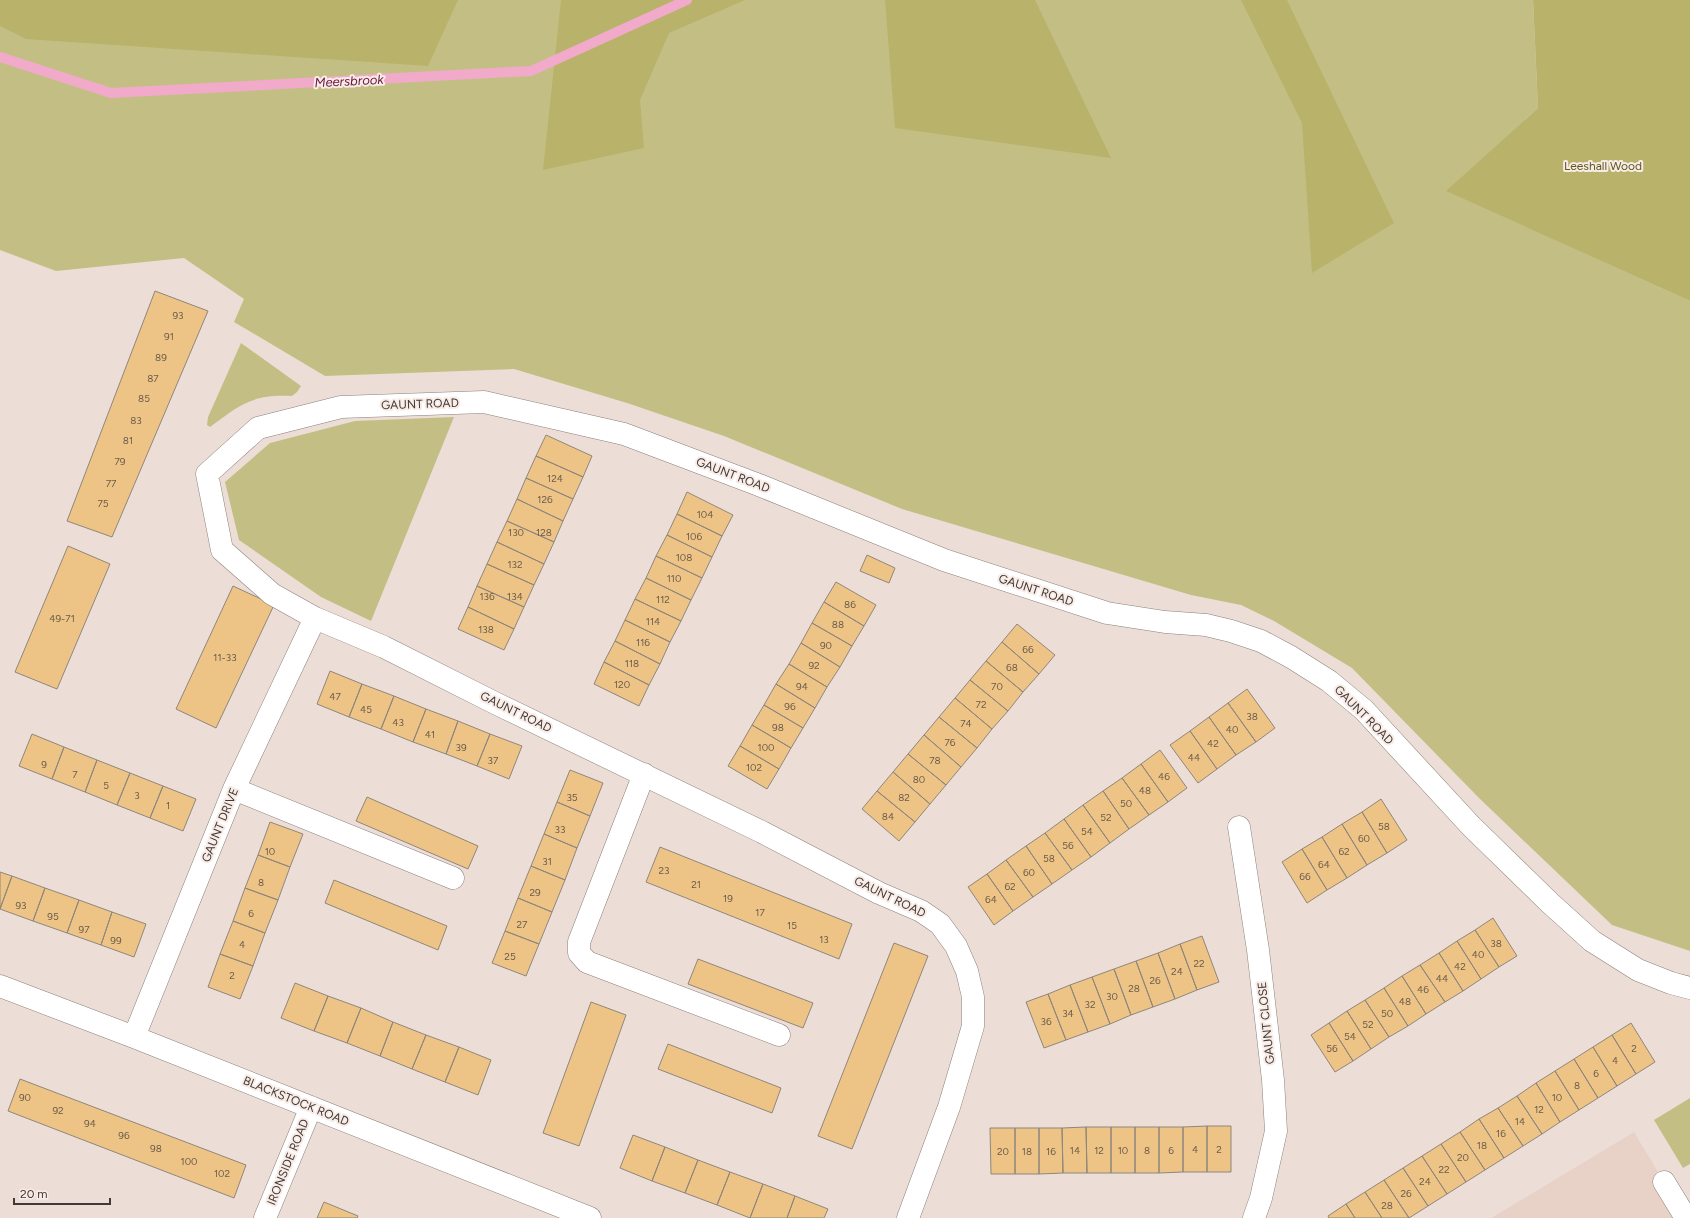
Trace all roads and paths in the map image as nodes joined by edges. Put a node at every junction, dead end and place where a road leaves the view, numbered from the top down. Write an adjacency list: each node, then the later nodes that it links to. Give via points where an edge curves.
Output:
1 (315, 618): 2 (street, GAUNT ROAD, via 384,647); 3 (street, GAUNT DRIVE); 7 (street, GAUNT ROAD, via 272,594 222,550 207,474 258,428 341,407 484,402 624,434 759,484 944,560 1107,613 1165,622 1206,624 1261,641 1329,680 1364,710 1471,826 1592,941 1638,970)
2 (644, 774): 8 (street, via 579,942 579,953 587,962); 14 (street, GAUNT ROAD, via 879,893 922,911 940,924 956,946 967,972 973,997 973,1026 949,1107)
3 (234, 789): 5 (street); 9 (street, GAUNT DRIVE)
4 (1239, 827): 15 (street, GAUNT CLOSE, via 1258,950 1276,1131)
5 (453, 878)
6 (0, 986): 9 (street, BLACKSTOCK ROAD)
7 (1690, 988)
8 (779, 1035)
9 (134, 1037): 10 (street, BLACKSTOCK ROAD)
10 (311, 1107): 12 (street, IRONSIDE ROAD); 13 (street, BLACKSTOCK ROAD)
11 (1664, 1182): 16 (street)
12 (265, 1218)
13 (590, 1218)
14 (908, 1218)
15 (1254, 1218)
16 (1686, 1218)

